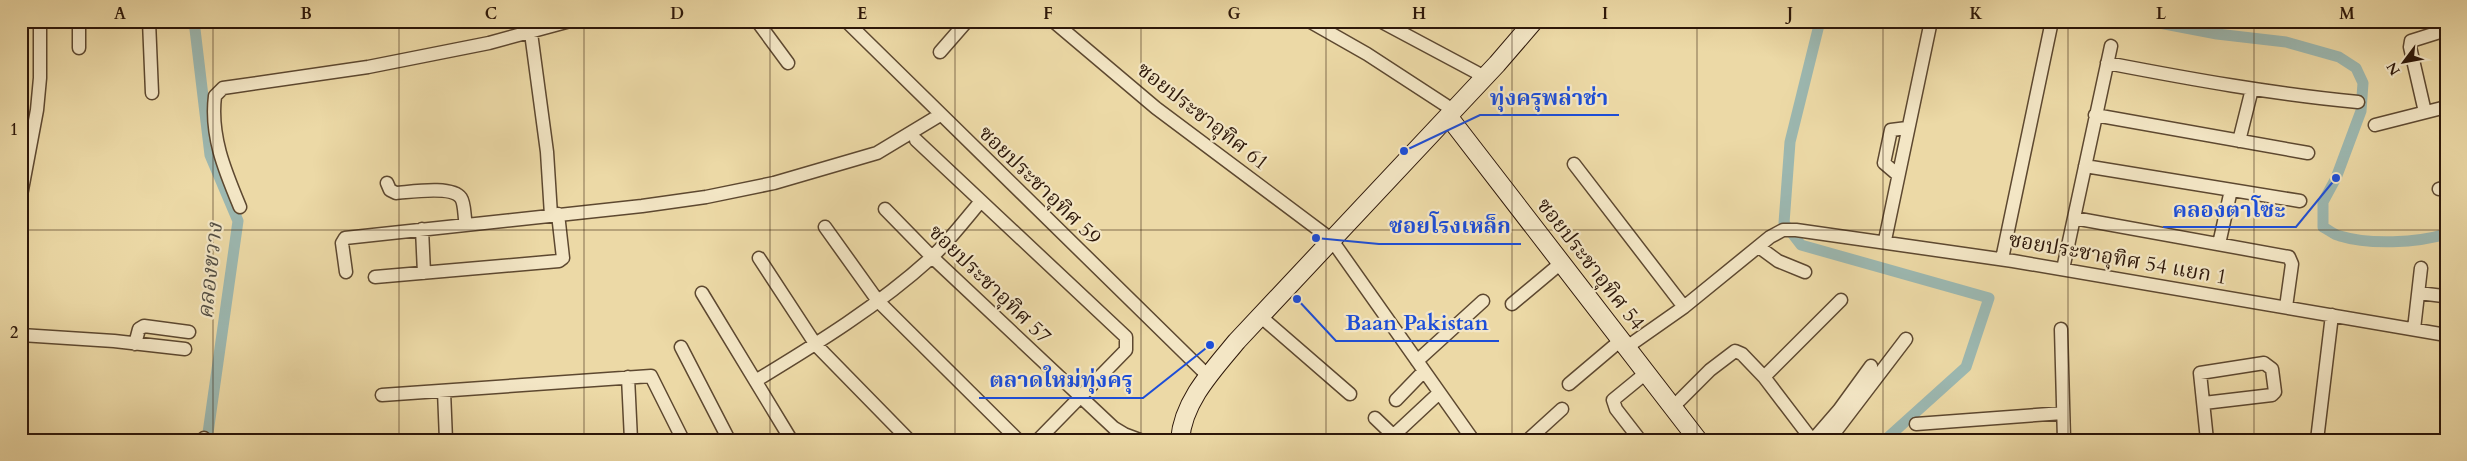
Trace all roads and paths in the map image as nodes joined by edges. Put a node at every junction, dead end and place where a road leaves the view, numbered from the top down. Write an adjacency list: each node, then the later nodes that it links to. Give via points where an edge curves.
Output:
1 (40, 21): 39 (street, via 37,110)
2 (79, 21): 18 (street)
3 (149, 21): 24 (street)
4 (570, 21): 14 (street)
5 (757, 21): 20 (street)
6 (846, 21): 29 (street, ซอยประชาอุทิศ 59)
7 (967, 21): 19 (street)
8 (1053, 21): 49 (street, ซอยประชาอุทิศ 61, via 1156,108)
9 (1309, 21): 28 (street, via 1367,54)
10 (1380, 21): 22 (street)
11 (1534, 21): 22 (main road)
12 (1931, 21): 50 (street, via 1907,128 1891,130 1883,159 1886,167 1898,175)
13 (2052, 21): 55 (street)
14 (556, 23): 16 (street)
15 (2446, 30): 27 (street, via 2410,41)
16 (531, 33): 42 (street, via 368,67 223,88 215,96 214,121 220,157); 44 (street)
17 (2111, 46): 21 (street)
18 (79, 48)
19 (940, 52)
20 (788, 63)
21 (2107, 63): 23 (street); 30 (street)
22 (1485, 77): 28 (main road)
23 (2252, 89): 25 (street); 33 (street)
24 (152, 93)
25 (2358, 102)
26 (2446, 107): 27 (street)
27 (2425, 112): 31 (street)
28 (1451, 113): 49 (main road); 56 (main road, ซอยประชาอุทิศ 54)
29 (940, 115): 44 (street, via 877,153 774,183 697,198); 88 (street, ซอยประชาอุทิศ 59)
30 (2095, 115): 33 (street); 36 (street)
31 (2376, 125)
32 (916, 140): 40 (street)
33 (2239, 141): 34 (street)
34 (2308, 153)
35 (1574, 164): 70 (street)
36 (2085, 166): 38 (street); 45 (street)
37 (387, 183): 46 (street, via 396,193 448,191 456,194 462,200)
38 (2231, 190): 41 (street); 51 (street)
39 (21, 195)
40 (981, 201): 53 (street); 97 (street, via 1126,337 1126,350)
41 (2300, 201)
42 (240, 207)
43 (885, 209): 53 (street, ซอยประชาอุทิศ 57)
44 (555, 214): 46 (street); 61 (street, via 563,258 560,261)
45 (2074, 218): 51 (street); 58 (street)
46 (466, 225): 48 (street)
47 (825, 227): 67 (street)
48 (422, 229): 59 (street, via 345,238 342,243); 61 (street)
49 (1331, 239): 73 (main road); 85 (street, ซอยประชาอุทิศ 61)
50 (1885, 240): 52 (street, ซอยประชาอุทิศ 54 แยก 1, via 1783,230); 55 (street, ซอยประชาอุทิศ 54 แยก 1)
51 (2219, 244): 71 (street, via 2289,256 2292,259)
52 (1758, 247): 60 (street, via 1778,261); 70 (street)
53 (932, 257): 67 (street); 97 (street, ซอยประชาอุทิศ 57)
54 (759, 258): 81 (street)
55 (2002, 259): 58 (street, ซอยประชาอุทิศ 54 แยก 1)
56 (1561, 264): 69 (street); 82 (main road, ซอยประชาอุทิศ 54)
57 (2421, 268): 64 (street)
58 (2063, 269): 71 (street, ซอยประชาอุทิศ 54 แยก 1)
59 (346, 272)
60 (1805, 272)
61 (424, 273): 62 (street)
62 (375, 277)
63 (702, 292): 91 (street)
64 (2419, 293): 65 (street); 75 (street)
65 (2444, 296)
66 (1841, 300): 90 (street)
67 (878, 301): 81 (street); 112 (street)
68 (1483, 301): 85 (street)
69 (1512, 304)
70 (1684, 307): 82 (street)
71 (2286, 307): 72 (street, ซอยประชาอุทิศ 54 แยก 1)
72 (2332, 314): 75 (street, ซอยประชาอุทิศ 54 แยก 1); 124 (street)
73 (1260, 316): 88 (main road); 95 (street)
74 (2061, 329): 102 (street)
75 (2414, 329): 78 (street, ซอยประชาอุทิศ 54 แยก 1)
76 (189, 332): 80 (street, via 144,326 139,329)
77 (21, 334): 80 (street)
78 (2446, 335)
79 (1906, 340): 121 (street)
80 (136, 344): 84 (street)
81 (816, 344): 91 (street); 111 (street)
82 (1624, 344): 87 (main road, ซอยประชาอุทิศ 54); 92 (street)
83 (681, 348): 110 (street)
84 (185, 349)
85 (1421, 366): 94 (street, ซอยประชาอุทิศ 61); 98 (street)
86 (1871, 366): 120 (street, via 1840,410)
87 (1646, 373): 100 (main road, ซอยประชาอุทิศ 54); 118 (street, via 1612,400)
88 (1208, 376): 115 (main road, via 1184,418)
89 (628, 377): 93 (street); 108 (street); 109 (street, via 651,376)
90 (1764, 377): 100 (street, via 1735,351 1710,370); 120 (street)
91 (757, 380): 105 (street)
92 (1569, 384)
93 (444, 392): 96 (street); 107 (street)
94 (1439, 392): 106 (street); 116 (street, ซอยประชาอุทิศ 61)
95 (1350, 394)
96 (382, 395)
97 (1079, 397): 113 (street); 114 (street, ซอยประชาอุทิศ 57, via 1119,432)
98 (1396, 400)
99 (2204, 403): 99 (street, via 2200,373 2264,363 2272,369 2275,392 2272,395); 123 (street)
100 (1673, 407): 119 (main road, ซอยประชาอุทิศ 54)
101 (1562, 408): 117 (street)
102 (2063, 412): 104 (street); 122 (street)
103 (1375, 418): 106 (street)
104 (1916, 424)
105 (790, 438)
106 (1396, 438)
107 (446, 440)
108 (631, 440)
109 (683, 440)
110 (729, 440)
111 (909, 440)
112 (1018, 440)
113 (1038, 440)
114 (1140, 440)
115 (1180, 440)
116 (1473, 440)
117 (1528, 440)
118 (1640, 440)
119 (1698, 440)
120 (1813, 440)
121 (1829, 440)
122 (2064, 440)
123 (2207, 440)
124 (2317, 440)

